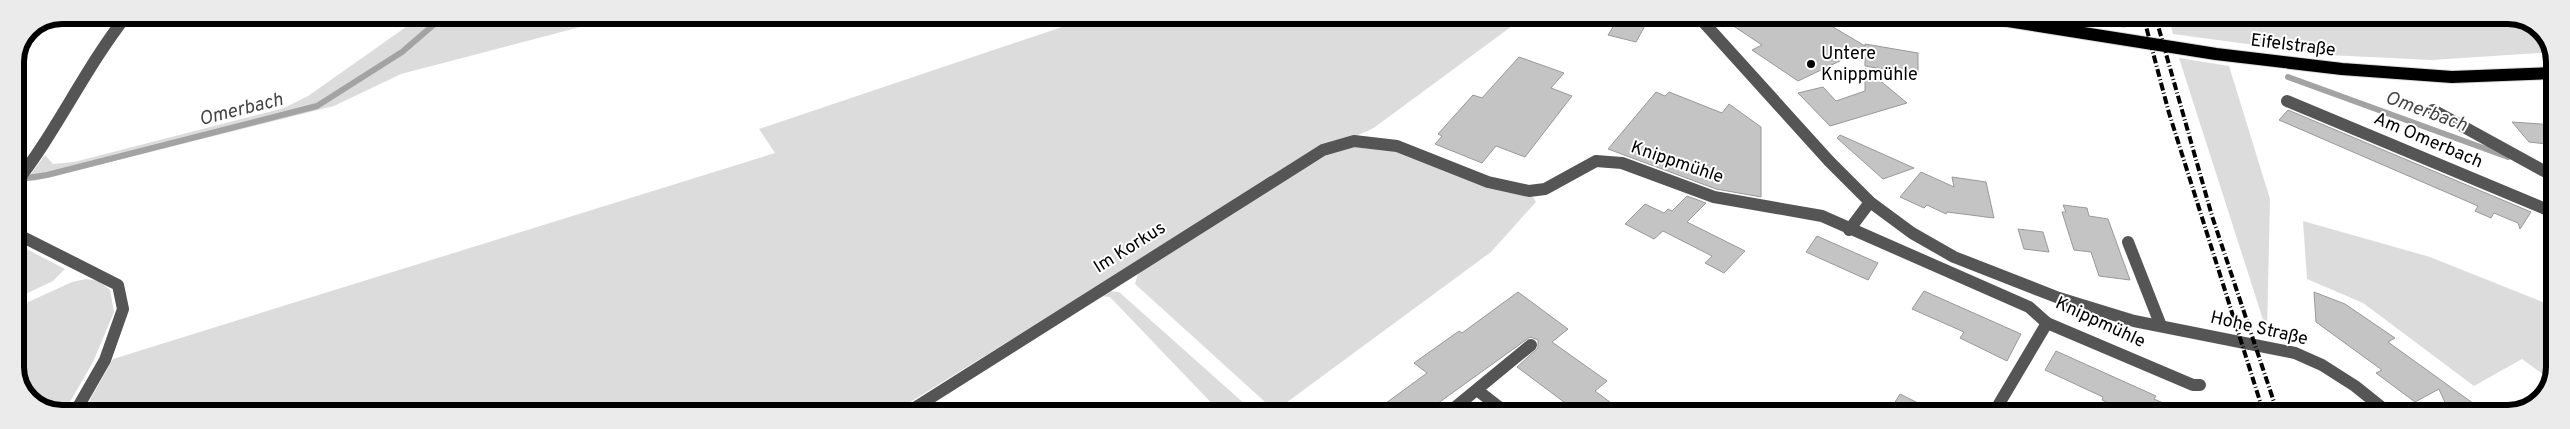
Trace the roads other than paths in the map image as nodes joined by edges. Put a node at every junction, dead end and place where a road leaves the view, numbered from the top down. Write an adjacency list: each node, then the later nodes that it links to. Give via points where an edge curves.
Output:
1 (120, 24): 8 (street, via 105,43 38,155)
2 (1706, 24): 10 (street, Knippmühle)
3 (2027, 24): 4 (main road, Eifelstraße, via 2216,54 2333,68 2452,77)
4 (2546, 73)
5 (2288, 101): 11 (street, Am Omerbach)
6 (2433, 110): 9 (street, Am Omerbach)
7 (1384, 144): 12 (street, Knippmühle, via 1415,152 1488,182 1530,191 1545,189 1596,161 1611,161 1714,197 1822,216); 22 (street, Im Korkus, via 1354,141 1323,150)
8 (24, 171)
9 (2546, 172)
10 (1870, 202): 12 (street); 16 (street, Knippmühle, via 1912,233 1954,256 2059,298)
11 (2546, 209)
12 (1849, 230): 15 (street, Knippmühle, via 2029,306)
13 (24, 238): 21 (street, via 118,285 123,309 105,360)
14 (2128, 242): 16 (street, Knippmühle)
15 (2046, 323): 19 (street, Knippmühle); 25 (street)
16 (2161, 326): 17 (street, Knippmühle)
17 (2194, 333): 26 (street, Hohe Straße, via 2295,353 2356,386)
18 (1531, 345): 20 (street)
19 (2200, 385)
20 (1477, 390): 23 (street); 24 (street)
21 (79, 405)
22 (920, 405)
23 (1458, 405)
24 (1496, 405)
25 (1998, 405)
26 (2379, 405)

